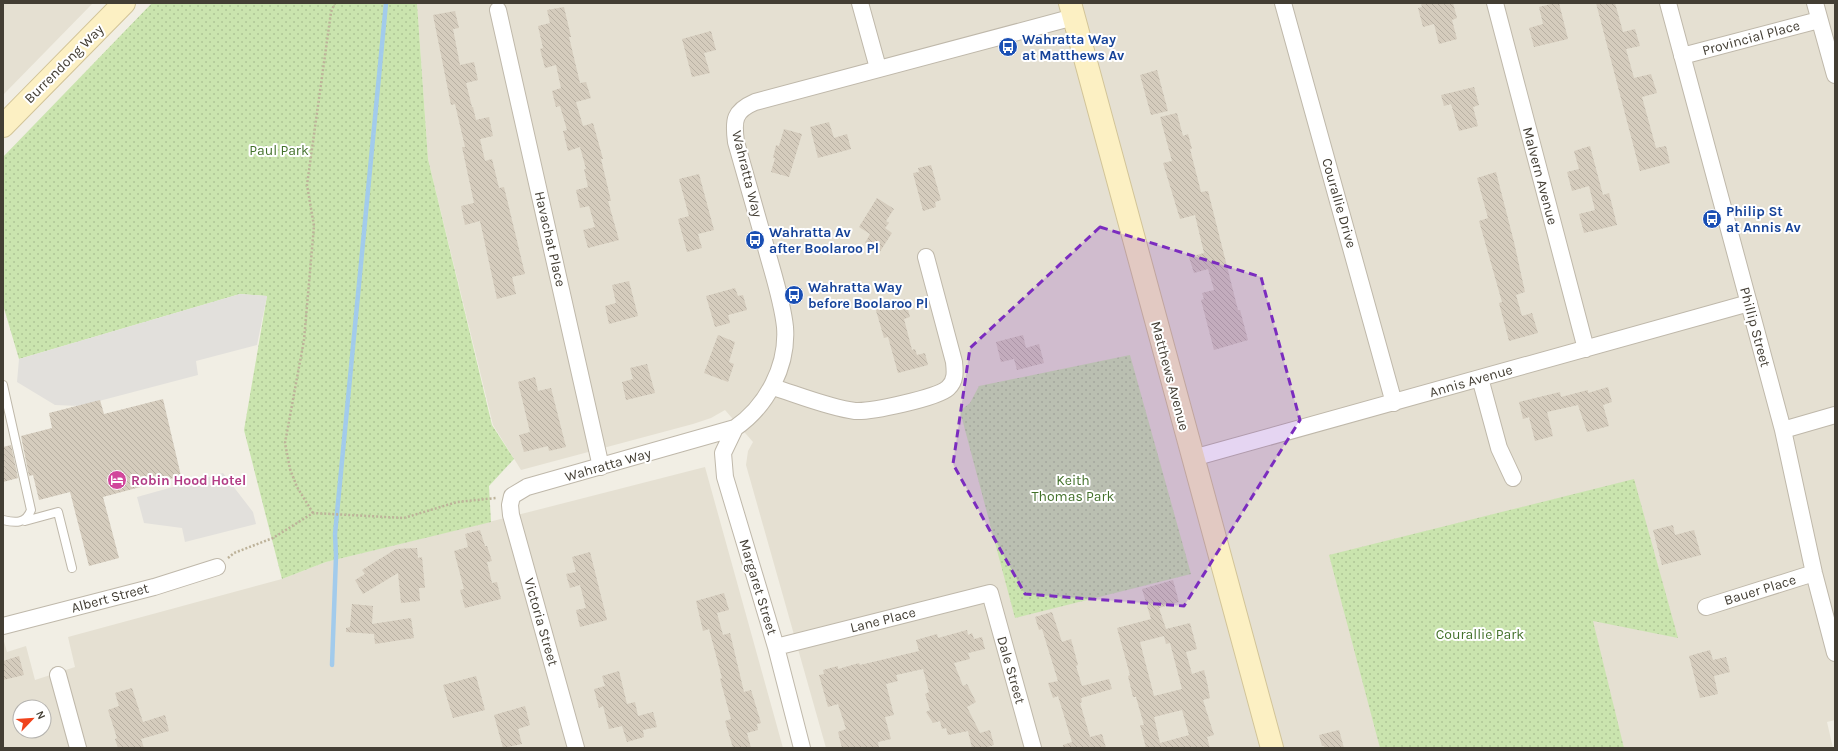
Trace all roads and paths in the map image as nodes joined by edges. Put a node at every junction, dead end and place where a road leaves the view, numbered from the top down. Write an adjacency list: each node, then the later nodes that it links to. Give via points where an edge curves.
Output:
1 (124, 3): 14 (street, Burrendong Way)
2 (335, 3): 29 (path, via 331,12 307,184 314,226 304,340 285,444 290,469)
3 (860, 3): 12 (street)
4 (1284, 3): 21 (street, Courallie Drive)
5 (1495, 3): 17 (street, Malvern Avenue)
6 (1668, 3): 11 (street, Phillip Street)
7 (1815, 3): 10 (street, Provincial Place)
8 (498, 10): 26 (street, Havachat Place)
9 (1072, 10): 12 (street, Wahratta Way); 25 (street, Matthews Avenue)
10 (1819, 20): 11 (street, Provincial Place); 13 (street, Provincial Place)
11 (1682, 56): 16 (street, Phillip Street)
12 (878, 68): 20 (street, Wahratta Way, via 755,102 744,107 736,116 736,142 780,298 785,328 782,361)
13 (1835, 75)
14 (6, 116)
15 (926, 257): 20 (street, via 954,362 955,372 949,387 939,393 867,411 841,408)
16 (1749, 303): 17 (street, Annis Avenue); 24 (street, Phillip Street)
17 (1586, 348): 18 (street, Annis Avenue)
18 (1480, 378): 21 (street, Annis Avenue); 27 (street, via 1499,448)
19 (3, 385): 31 (lane, via 31,505 29,515)
20 (773, 387): 23 (street, Wahratta Way, via 758,408 745,422)
21 (1394, 403): 25 (street, Annis Avenue)
22 (1835, 415): 24 (street)
23 (735, 428): 26 (street, Wahratta Way); 38 (street, Margaret Street, via 723,453 723,464)
24 (1783, 430): 34 (street, Phillip Street)
25 (1192, 458): 45 (street, Matthews Avenue)
26 (601, 467): 28 (street, Wahratta Way, via 527,487)
27 (1513, 478)
28 (512, 496): 29 (path, via 457,502 404,518); 42 (street, Victoria Street, via 511,515)
29 (313, 513): 32 (path, via 273,538 234,553)
30 (3, 520): 31 (lane)
31 (22, 521): 33 (lane, via 58,512)
32 (217, 567): 37 (street, Albert Street, via 154,587)
33 (72, 568)
34 (1814, 573): 36 (street, Bauer Place); 39 (street, Phillip Street)
35 (990, 593): 38 (street, Lane Place); 44 (street, Dale Street)
36 (1706, 606)
37 (3, 626)
38 (776, 647): 43 (street, Margaret Street)
39 (1835, 653)
40 (58, 675): 41 (street)
41 (78, 748)
42 (576, 748)
43 (802, 748)
44 (1033, 748)
45 (1272, 748)

